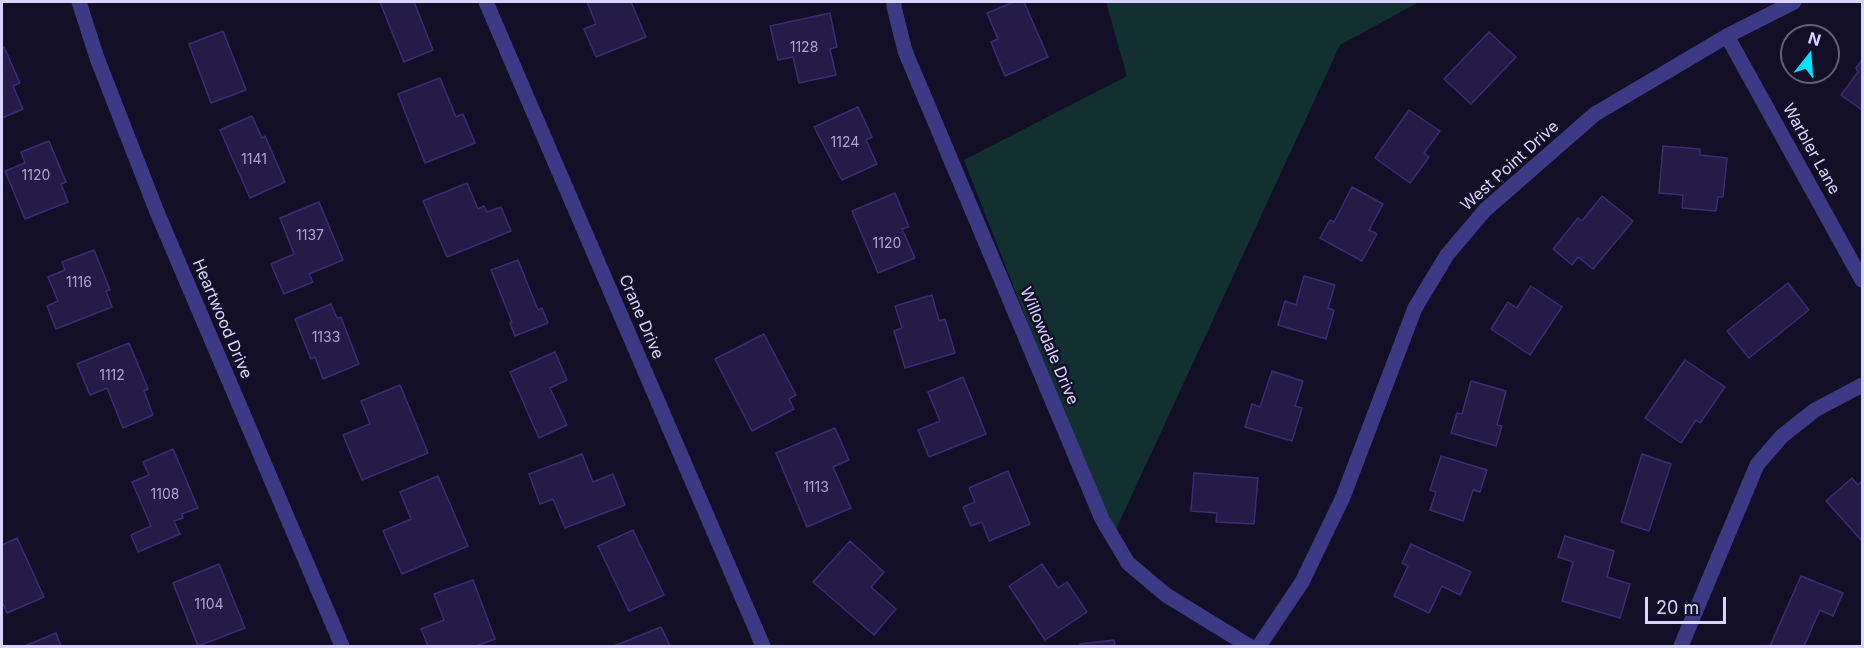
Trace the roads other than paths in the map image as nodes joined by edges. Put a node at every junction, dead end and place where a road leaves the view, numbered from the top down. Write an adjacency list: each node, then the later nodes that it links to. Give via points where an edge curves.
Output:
1 (79, 2): 8 (street, Heartwood Drive, via 157,212)
2 (486, 2): 9 (street, Crane Drive)
3 (894, 2): 10 (street, Willowdale Drive, via 905,51 1102,519 1128,563 1166,595)
4 (1794, 2): 5 (street, West Point Drive)
5 (1727, 36): 6 (street, Warbler Lane); 11 (street, West Point Drive, via 1595,114 1485,210 1447,255 1415,308 1342,497 1307,572)
6 (1863, 280)
7 (1863, 385): 12 (street, via 1815,410 1782,436 1757,465)
8 (342, 646)
9 (763, 646)
10 (1249, 646)
11 (1259, 646)
12 (1681, 646)

